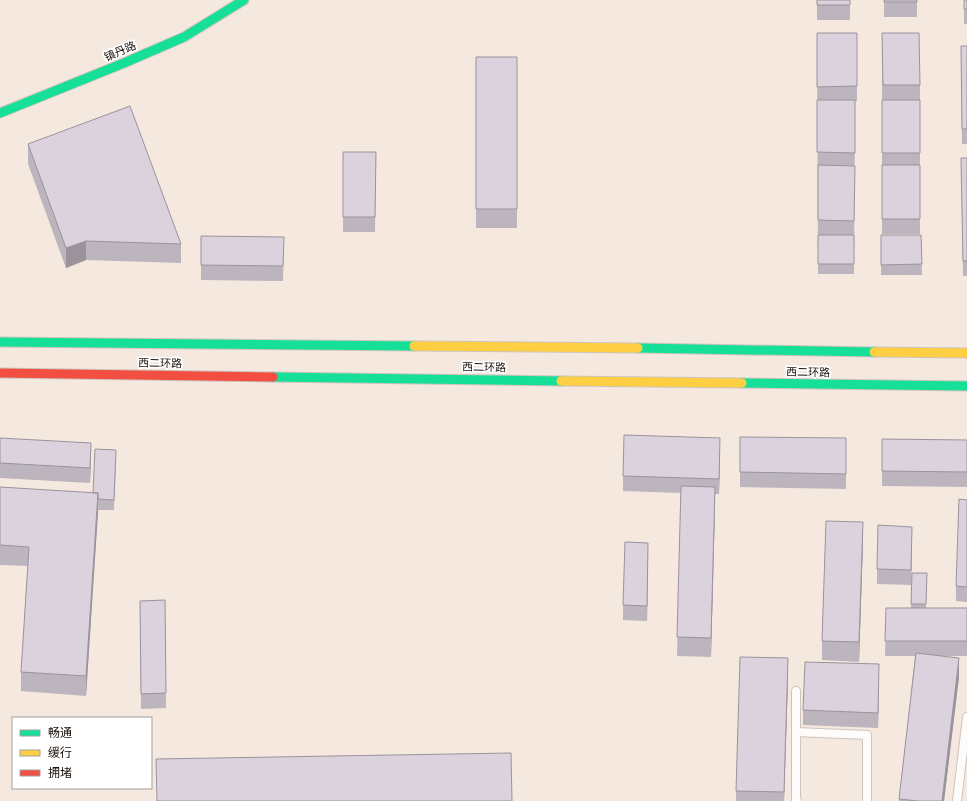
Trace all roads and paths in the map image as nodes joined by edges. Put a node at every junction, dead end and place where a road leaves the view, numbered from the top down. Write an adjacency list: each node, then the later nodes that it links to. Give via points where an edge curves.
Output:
1 (244, 0): 2 (main road, 镇丹路, via 184,37)
2 (0, 113)
3 (0, 342): 4 (main road, 西二环路)
4 (967, 353)
5 (0, 373): 6 (main road, 西二环路)
6 (967, 386)
7 (796, 691): 9 (lane)
8 (967, 717): 12 (lane)
9 (796, 732): 10 (lane); 11 (lane, via 868,735)
10 (797, 801)
11 (867, 801)
12 (957, 801)

